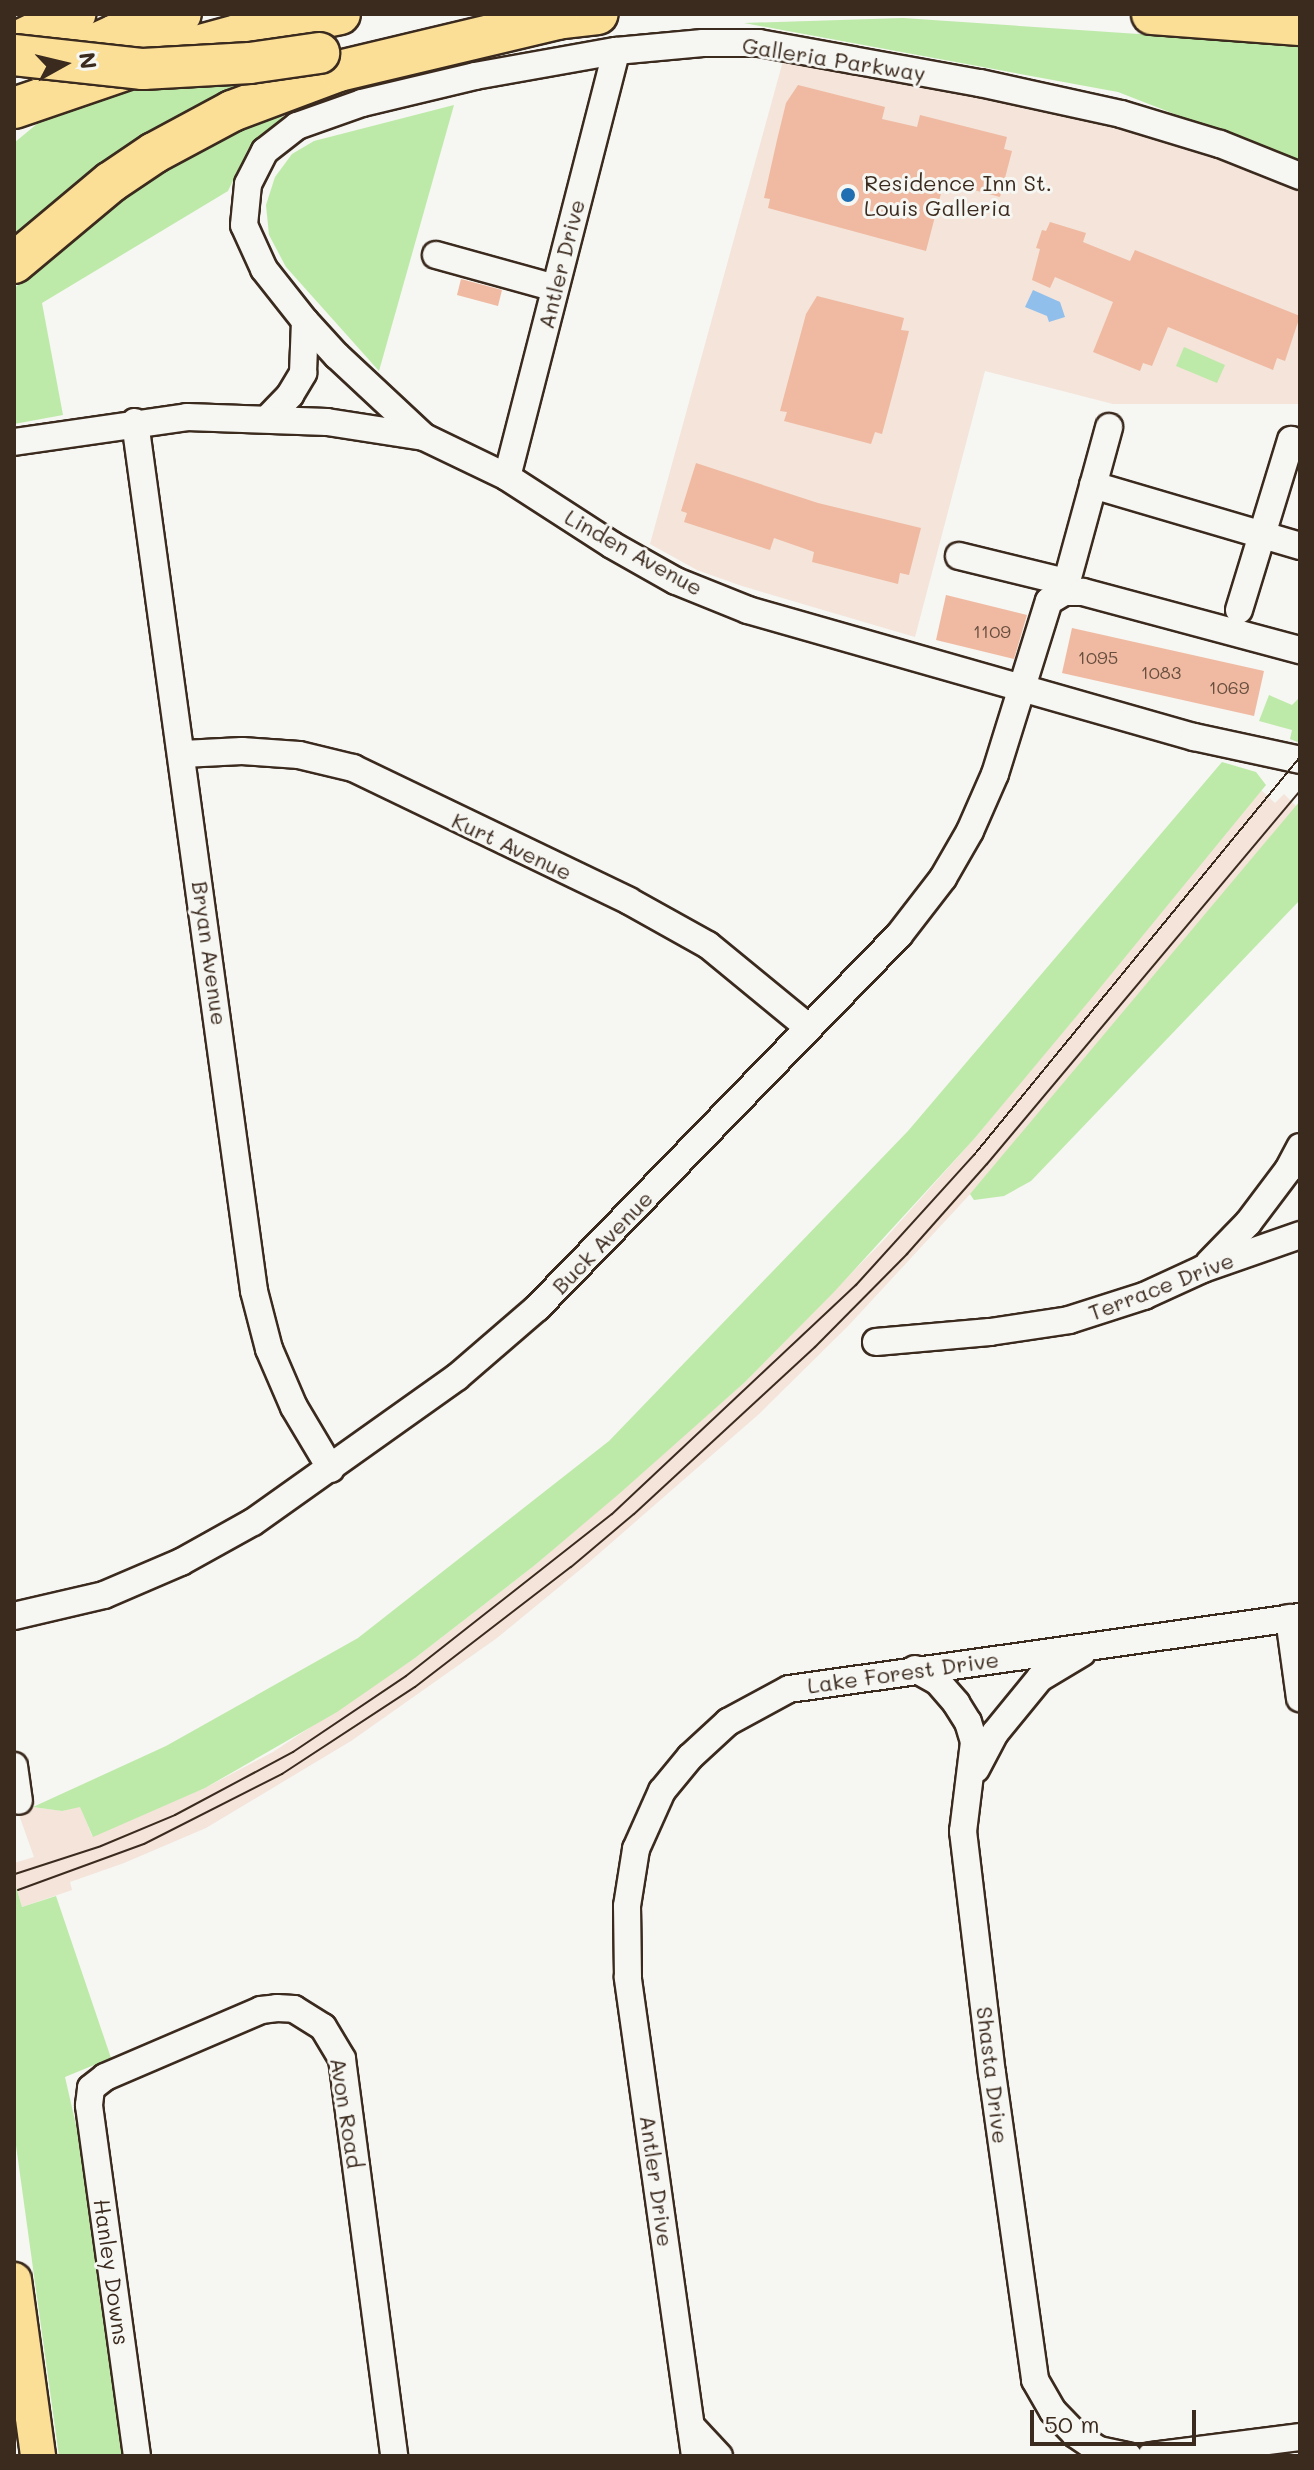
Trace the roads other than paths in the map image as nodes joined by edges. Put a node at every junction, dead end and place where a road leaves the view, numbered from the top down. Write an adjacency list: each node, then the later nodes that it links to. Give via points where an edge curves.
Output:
1 (75, 14): 8 (highway)
2 (181, 14): 11 (highway, bridge, via 71,54)
3 (340, 14): 12 (highway, via 186,49)
4 (598, 14): 6 (highway)
5 (1152, 14): 7 (highway)
6 (557, 19): 10 (highway, bridge, via 452,29 238,65 143,69); 15 (highway, via 354,66 232,111 111,182)
7 (1300, 25)
8 (14, 43)
9 (616, 51): 13 (street, Galleria Parkway, via 759,43 980,83 1121,114 1220,144); 16 (street, Antler Drive); 17 (street, Galleria Parkway, via 362,103 297,126 265,151 248,184 244,225 252,248)
10 (14, 55)
11 (14, 85)
12 (14, 108)
13 (1300, 176)
14 (436, 255): 16 (street)
15 (14, 263)
16 (555, 288): 24 (street, Antler Drive)
17 (305, 321): 18 (street, via 303,373); 21 (street)
18 (268, 418): 19 (street, Linden Avenue); 21 (street, Linden Avenue)
19 (135, 422): 23 (street, Linden Avenue); 33 (street, Bryan Avenue)
20 (1109, 427): 25 (street)
21 (424, 437): 24 (street, Linden Avenue)
22 (1291, 440): 26 (street)
23 (14, 442)
24 (507, 477): 32 (street, Linden Avenue, via 663,574 748,610)
25 (1093, 485): 26 (street); 29 (street)
26 (1262, 535): 27 (street); 30 (street)
27 (1300, 546)
28 (959, 556): 29 (street)
29 (1065, 587): 31 (street); 32 (street, Buck Avenue, via 1049,601)
30 (1239, 610)
31 (1300, 650)
32 (1022, 686): 34 (street, Linden Avenue, via 1194,737); 35 (street, Buck Avenue, via 995,774 943,878 899,935)
33 (183, 754): 35 (street, Kurt Avenue, via 299,755 353,768 629,901 708,945); 40 (street, Bryan Avenue, via 254,1291 269,1349 294,1407)
34 (1300, 760)
35 (808, 1027): 40 (street, Buck Avenue, via 537,1308 457,1377)
36 (1300, 1147): 38 (street, via 1248,1223)
37 (1300, 1235): 38 (street, Terrace Drive)
38 (1203, 1269): 39 (street, Terrace Drive, via 1144,1296 1069,1320)
39 (876, 1342)
40 (331, 1469): 41 (street, Buck Avenue, via 181,1562 104,1595)
41 (14, 1616)
42 (1294, 1617): 43 (street, Lake Forest Drive); 45 (street)
43 (1112, 1642): 44 (street, Lake Forest Drive); 47 (street, via 1069,1658 1040,1678 995,1733)
44 (915, 1669): 47 (street, Shasta Drive, via 938,1682 968,1722 974,1742); 49 (street, Lake Forest Drive, via 789,1689 728,1722 662,1791 636,1849)
45 (1300, 1698)
46 (14, 1766): 48 (street)
47 (972, 1776): 59 (street, Shasta Drive, via 963,1831 1035,2380 1075,2434 1099,2450)
48 (19, 1801)
49 (627, 1906): 52 (street, Antler Drive, via 628,1977)
50 (91, 2088): 55 (street, Hanley Downs, via 89,2105); 56 (street, Avon Road, via 105,2077 261,2010 294,2009 323,2027 342,2059)
51 (14, 2280): 54 (main road)
52 (691, 2426): 57 (street, Antler Drive); 58 (street)
53 (1300, 2437): 60 (street)
54 (38, 2456)
55 (137, 2456)
56 (394, 2456)
57 (695, 2456)
58 (719, 2456)
59 (1128, 2456)
60 (1151, 2456)

